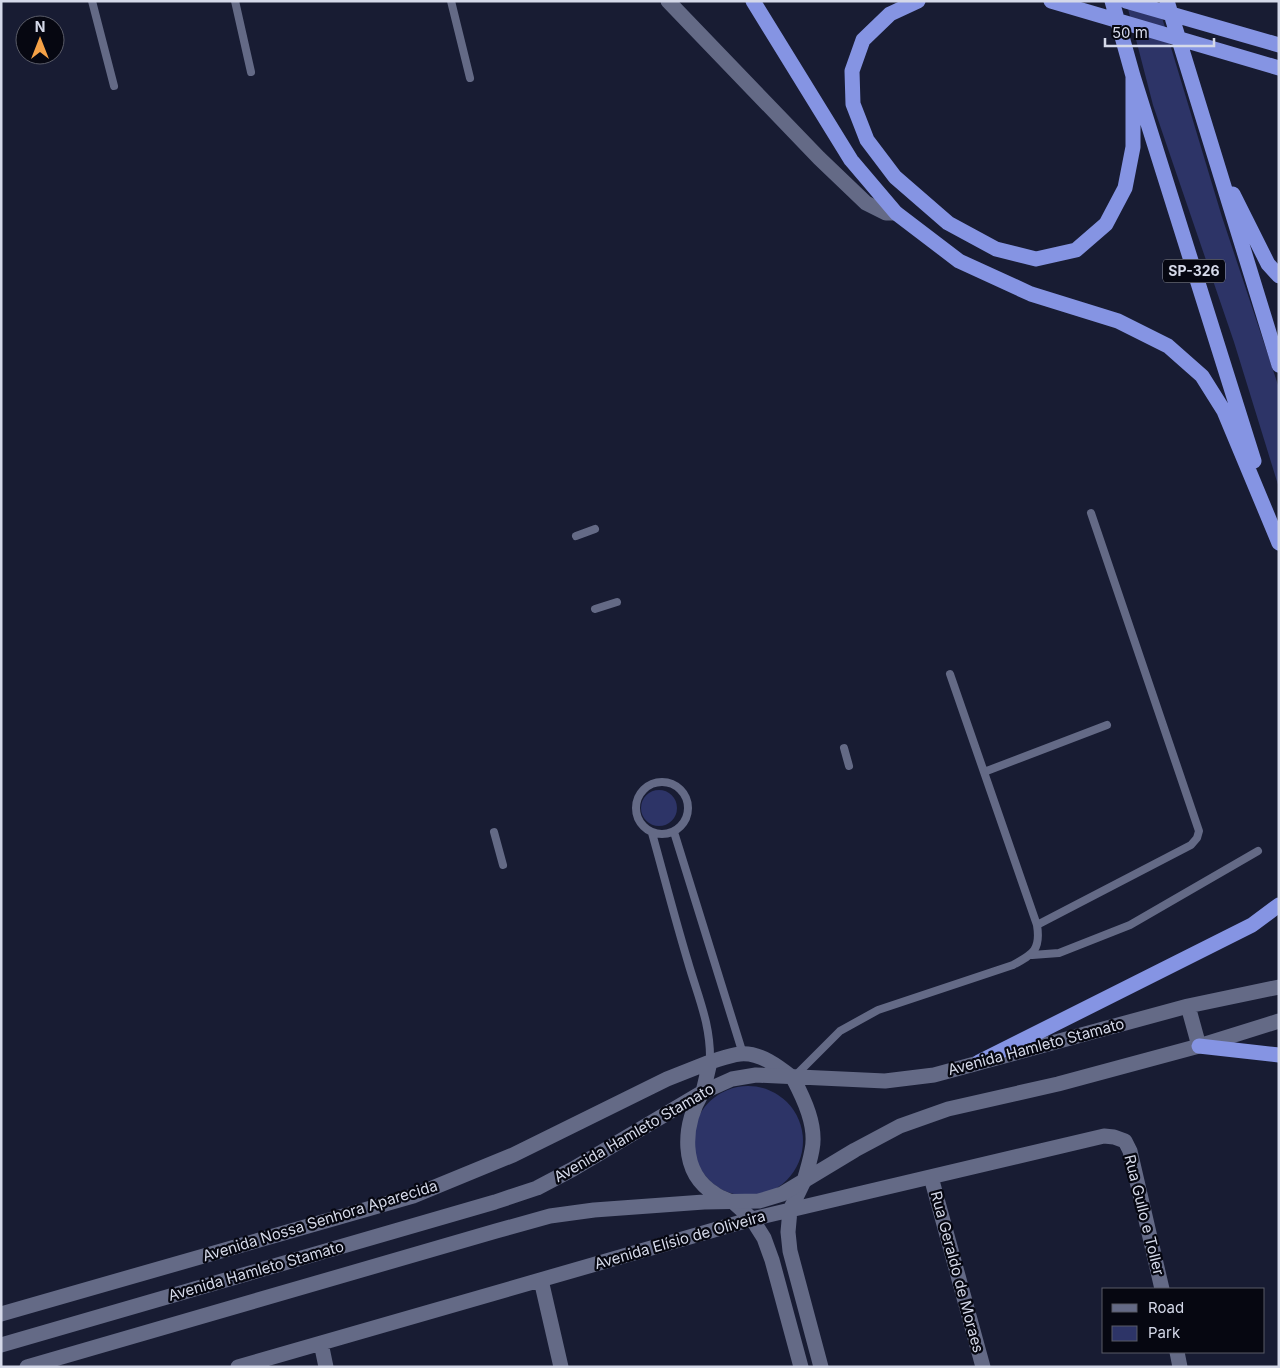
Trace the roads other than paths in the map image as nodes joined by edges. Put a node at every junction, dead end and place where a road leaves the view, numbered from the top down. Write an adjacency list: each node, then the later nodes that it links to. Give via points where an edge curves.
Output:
1 (92, 1): 16 (lane)
2 (235, 1): 13 (lane)
3 (451, 1): 15 (lane)
4 (668, 1): 18 (street, via 866,203 886,213)
5 (753, 1): 18 (highway, via 850,160)
6 (918, 1): 14 (highway, via 890,14 863,40 852,71 854,104 867,140 895,177 948,223 996,249 1036,259 1076,250 1106,224 1125,188 1133,147)
7 (1051, 1): 12 (highway)
8 (1112, 1): 14 (highway, SP-326)
9 (1126, 1): 11 (highway)
10 (1167, 1): 17 (highway, SP-326)
11 (1279, 45)
12 (1279, 68)
13 (251, 72)
14 (1133, 76): 24 (highway, SP-326)
15 (470, 78)
16 (114, 86)
17 (1213, 154): 19 (highway, via 1268,264); 20 (highway, SP-326)
18 (896, 213): 25 (highway, via 959,260 1030,294 1118,321 1168,346 1202,376 1224,411)
19 (1279, 276)
20 (1279, 365)
21 (1091, 513): 39 (lane, via 1199,831 1191,845)
22 (595, 529): 23 (lane)
23 (576, 536)
24 (1279, 539)
25 (1279, 544)
26 (617, 602): 27 (lane)
27 (595, 609)
28 (950, 674): 32 (lane)
29 (1107, 725): 32 (lane)
30 (844, 748): 31 (lane)
31 (849, 766)
32 (984, 772): 39 (lane)
33 (494, 832): 37 (lane)
34 (652, 832): 35 (lane); 35 (lane, via 640,824 635,806 640,793 651,784 665,782 677,786 687,801 685,820); 47 (lane, via 707,1024 711,1042)
35 (674, 832): 45 (lane)
36 (1258, 850): 40 (lane, via 1130,925 1059,953)
37 (503, 865)
38 (1279, 905): 48 (highway, via 1252,926)
39 (1037, 925): 40 (lane, via 1039,934)
40 (1032, 955): 49 (lane, via 1013,965 878,1010 840,1031)
41 (1279, 986): 42 (street, Avenida Hamleto Stamato)
42 (1188, 1006): 44 (street); 48 (street, Avenida Hamleto Stamato)
43 (1279, 1021): 44 (street, Avenida Hamleto Stamato)
44 (1199, 1046): 46 (highway); 53 (street, Avenida Hamleto Stamato, via 1058,1084 948,1109 900,1126)
45 (744, 1054): 47 (street, Avenida Nossa Senhora Aparecida); 49 (street, via 773,1063)
46 (1279, 1055)
47 (710, 1062): 50 (street); 59 (street, Avenida Nossa Senhora Aparecida, via 666,1079 513,1155 413,1196)
48 (979, 1062): 49 (street, Avenida Hamleto Stamato, via 934,1075 884,1081)
49 (793, 1078): 50 (street, Avenida Hamleto Stamato, via 756,1075 732,1079); 53 (street, via 812,1130 812,1148)
50 (703, 1092): 54 (street, via 689,1124 687,1145 691,1164 701,1181 715,1194); 61 (street, Avenida Hamleto Stamato, via 537,1188)
51 (1125, 1141): 52 (street, Avenida Elísio de Oliveira, via 1104,1136); 58 (street, Rua Gullo e Toller)
52 (931, 1177): 55 (street, Avenida Elísio de Oliveira); 69 (street, Rua Geraldo de Moraes)
53 (804, 1181): 54 (street, Avenida Hamleto Stamato, via 782,1194 758,1201); 55 (street)
54 (733, 1202): 56 (street); 63 (street, Avenida Hamleto Stamato, via 594,1210 550,1216)
55 (790, 1210): 56 (street, Avenida Elísio de Oliveira); 68 (street, via 790,1251)
56 (752, 1219): 57 (street, Avenida Elísio de Oliveira); 67 (street, via 772,1260)
57 (542, 1280): 60 (street, Avenida Elísio de Oliveira); 66 (street)
58 (1162, 1288)
59 (1, 1314)
60 (321, 1343): 64 (street, Avenida Elísio de Oliveira); 65 (street)
61 (1, 1345)
62 (1177, 1353): 70 (street)
63 (27, 1367)
64 (238, 1367)
65 (326, 1367)
66 (562, 1367)
67 (801, 1367)
68 (821, 1367)
69 (983, 1367)
70 (1180, 1367)

